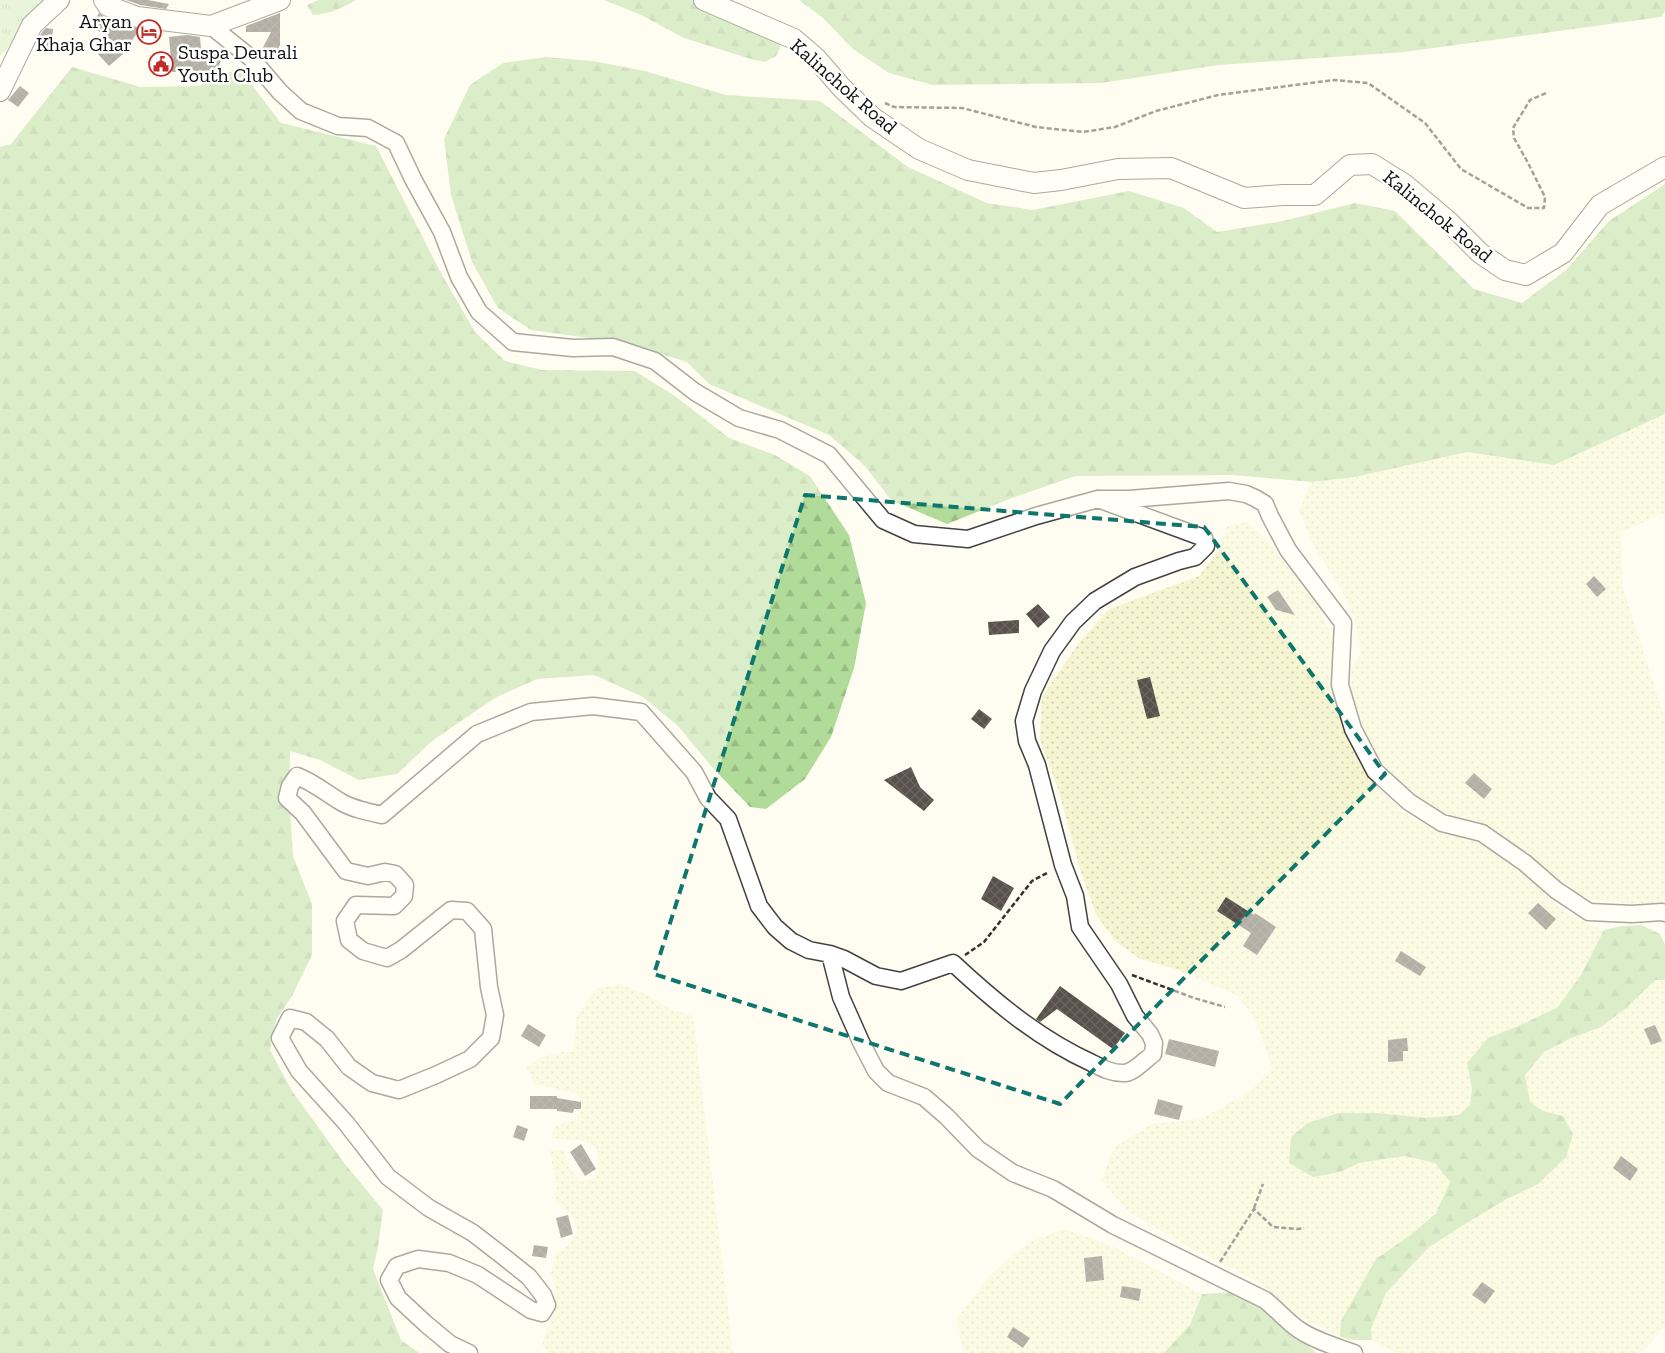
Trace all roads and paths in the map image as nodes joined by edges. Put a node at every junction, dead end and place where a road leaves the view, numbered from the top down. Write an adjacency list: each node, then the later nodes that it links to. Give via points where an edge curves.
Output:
1 (59, 0): 6 (street, via 32,25)
2 (104, 0): 5 (street, via 108,6 137,17)
3 (280, 0): 5 (street)
4 (704, 0): 9 (street, Kalinchok Road, via 794,39 872,117 919,150 968,170 1034,183 1118,169 1170,168 1244,198 1315,195 1350,166 1372,164 1404,184 1480,253 1506,270 1526,276 1563,254 1600,205)
5 (211, 26): 10 (street, via 251,58 301,111 338,126 368,128 396,143 442,232 459,277 479,312 513,342 573,348 613,347 655,361 695,392 740,418 780,430 830,455 883,520 914,534 968,539)
6 (0, 91)
7 (1546, 93): 8 (path, via 1530,100 1513,128 1514,138 1544,197 1544,208 1528,208 1461,169 1425,123 1368,83 1334,80 1218,95 1156,111 1116,127 1083,132 1036,127 962,108 894,107)
8 (876, 100)
9 (1665, 167)
10 (1098, 499): 11 (street, via 1204,538 1206,546 1195,557 1136,577 1095,601 1073,622 1052,651 1033,691 1024,721 1027,741 1037,765); 12 (street, via 1229,491 1246,494 1265,504 1288,550 1343,623 1340,685 1353,729 1375,771 1409,802 1442,823 1482,833 1589,912)
11 (1063, 865): 14 (path, via 1032,881 984,942); 14 (street, via 1075,896 1080,926 1150,1034 1154,1043 1153,1054 1126,1073 1110,1072 1072,1054 1028,1027)
12 (1665, 913)
13 (830, 954): 14 (street, via 876,976 901,981); 20 (street, via 841,997 861,1042 876,1071 888,1083 924,1098 978,1150 1012,1172 1053,1189 1113,1225); 21 (street, via 791,942 775,927 760,906 728,819 708,798 694,772 642,712 593,706 531,712 478,734 382,815 342,803 296,776 288,798 303,813 346,872 368,876 385,872 395,874 405,885 404,896 394,906 356,904 344,921 349,940 363,951 387,958 402,950 451,910 467,911 483,929 495,1015 491,1038 470,1059 400,1090 372,1083 349,1067 327,1039 306,1022 290,1018 280,1038 299,1072 346,1123 388,1177 429,1208 473,1233 529,1277 543,1295 547,1305 542,1313 531,1310 478,1275 449,1263 418,1259 397,1266 389,1280 398,1298 450,1344)
14 (953, 962)
15 (1129, 974): 16 (path)
16 (1225, 1007)
17 (1263, 1184): 18 (path)
18 (1254, 1208)
19 (1304, 1228): 20 (path, via 1273,1227 1254,1209)
20 (1213, 1274): 22 (street, via 1266,1300 1295,1327 1327,1344)
21 (470, 1353)
22 (1354, 1353)

